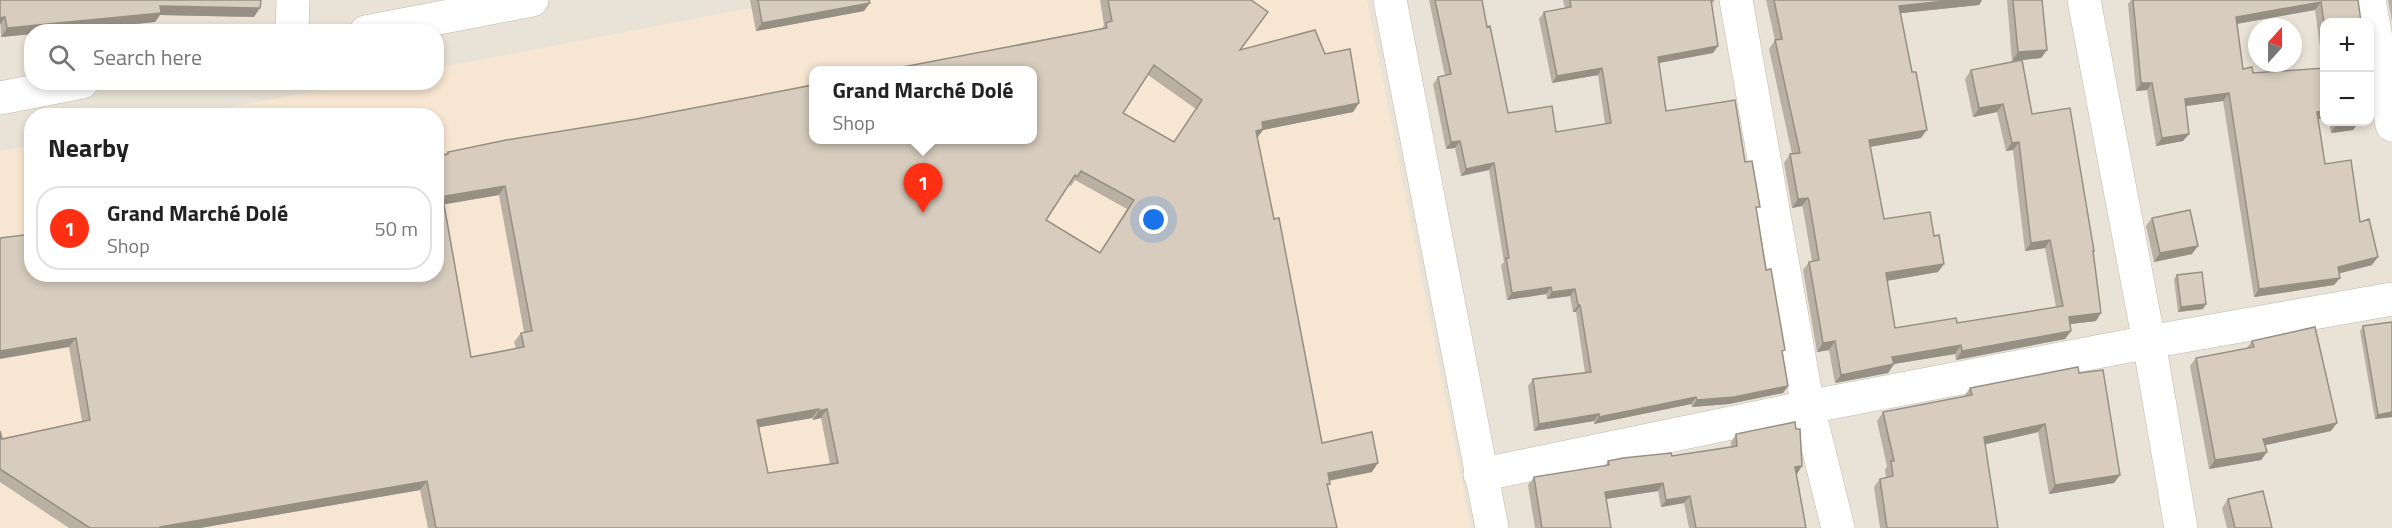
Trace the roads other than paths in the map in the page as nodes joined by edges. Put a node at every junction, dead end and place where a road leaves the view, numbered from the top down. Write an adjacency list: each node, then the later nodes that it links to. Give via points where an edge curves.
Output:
1 (293, 0): 7 (street)
2 (532, 0): 8 (street)
3 (1390, 0): 15 (street)
4 (1736, 0): 14 (street)
5 (2084, 0): 13 (street)
6 (2369, 0): 11 (street)
7 (292, 24)
8 (408, 24)
9 (41, 90): 10 (street)
10 (0, 98)
11 (2392, 125)
12 (2392, 299): 13 (street)
13 (2149, 342): 14 (street); 18 (street)
14 (1808, 407): 15 (street); 17 (street)
15 (1480, 475): 16 (street)
16 (1492, 528)
17 (1838, 528)
18 (2181, 528)

